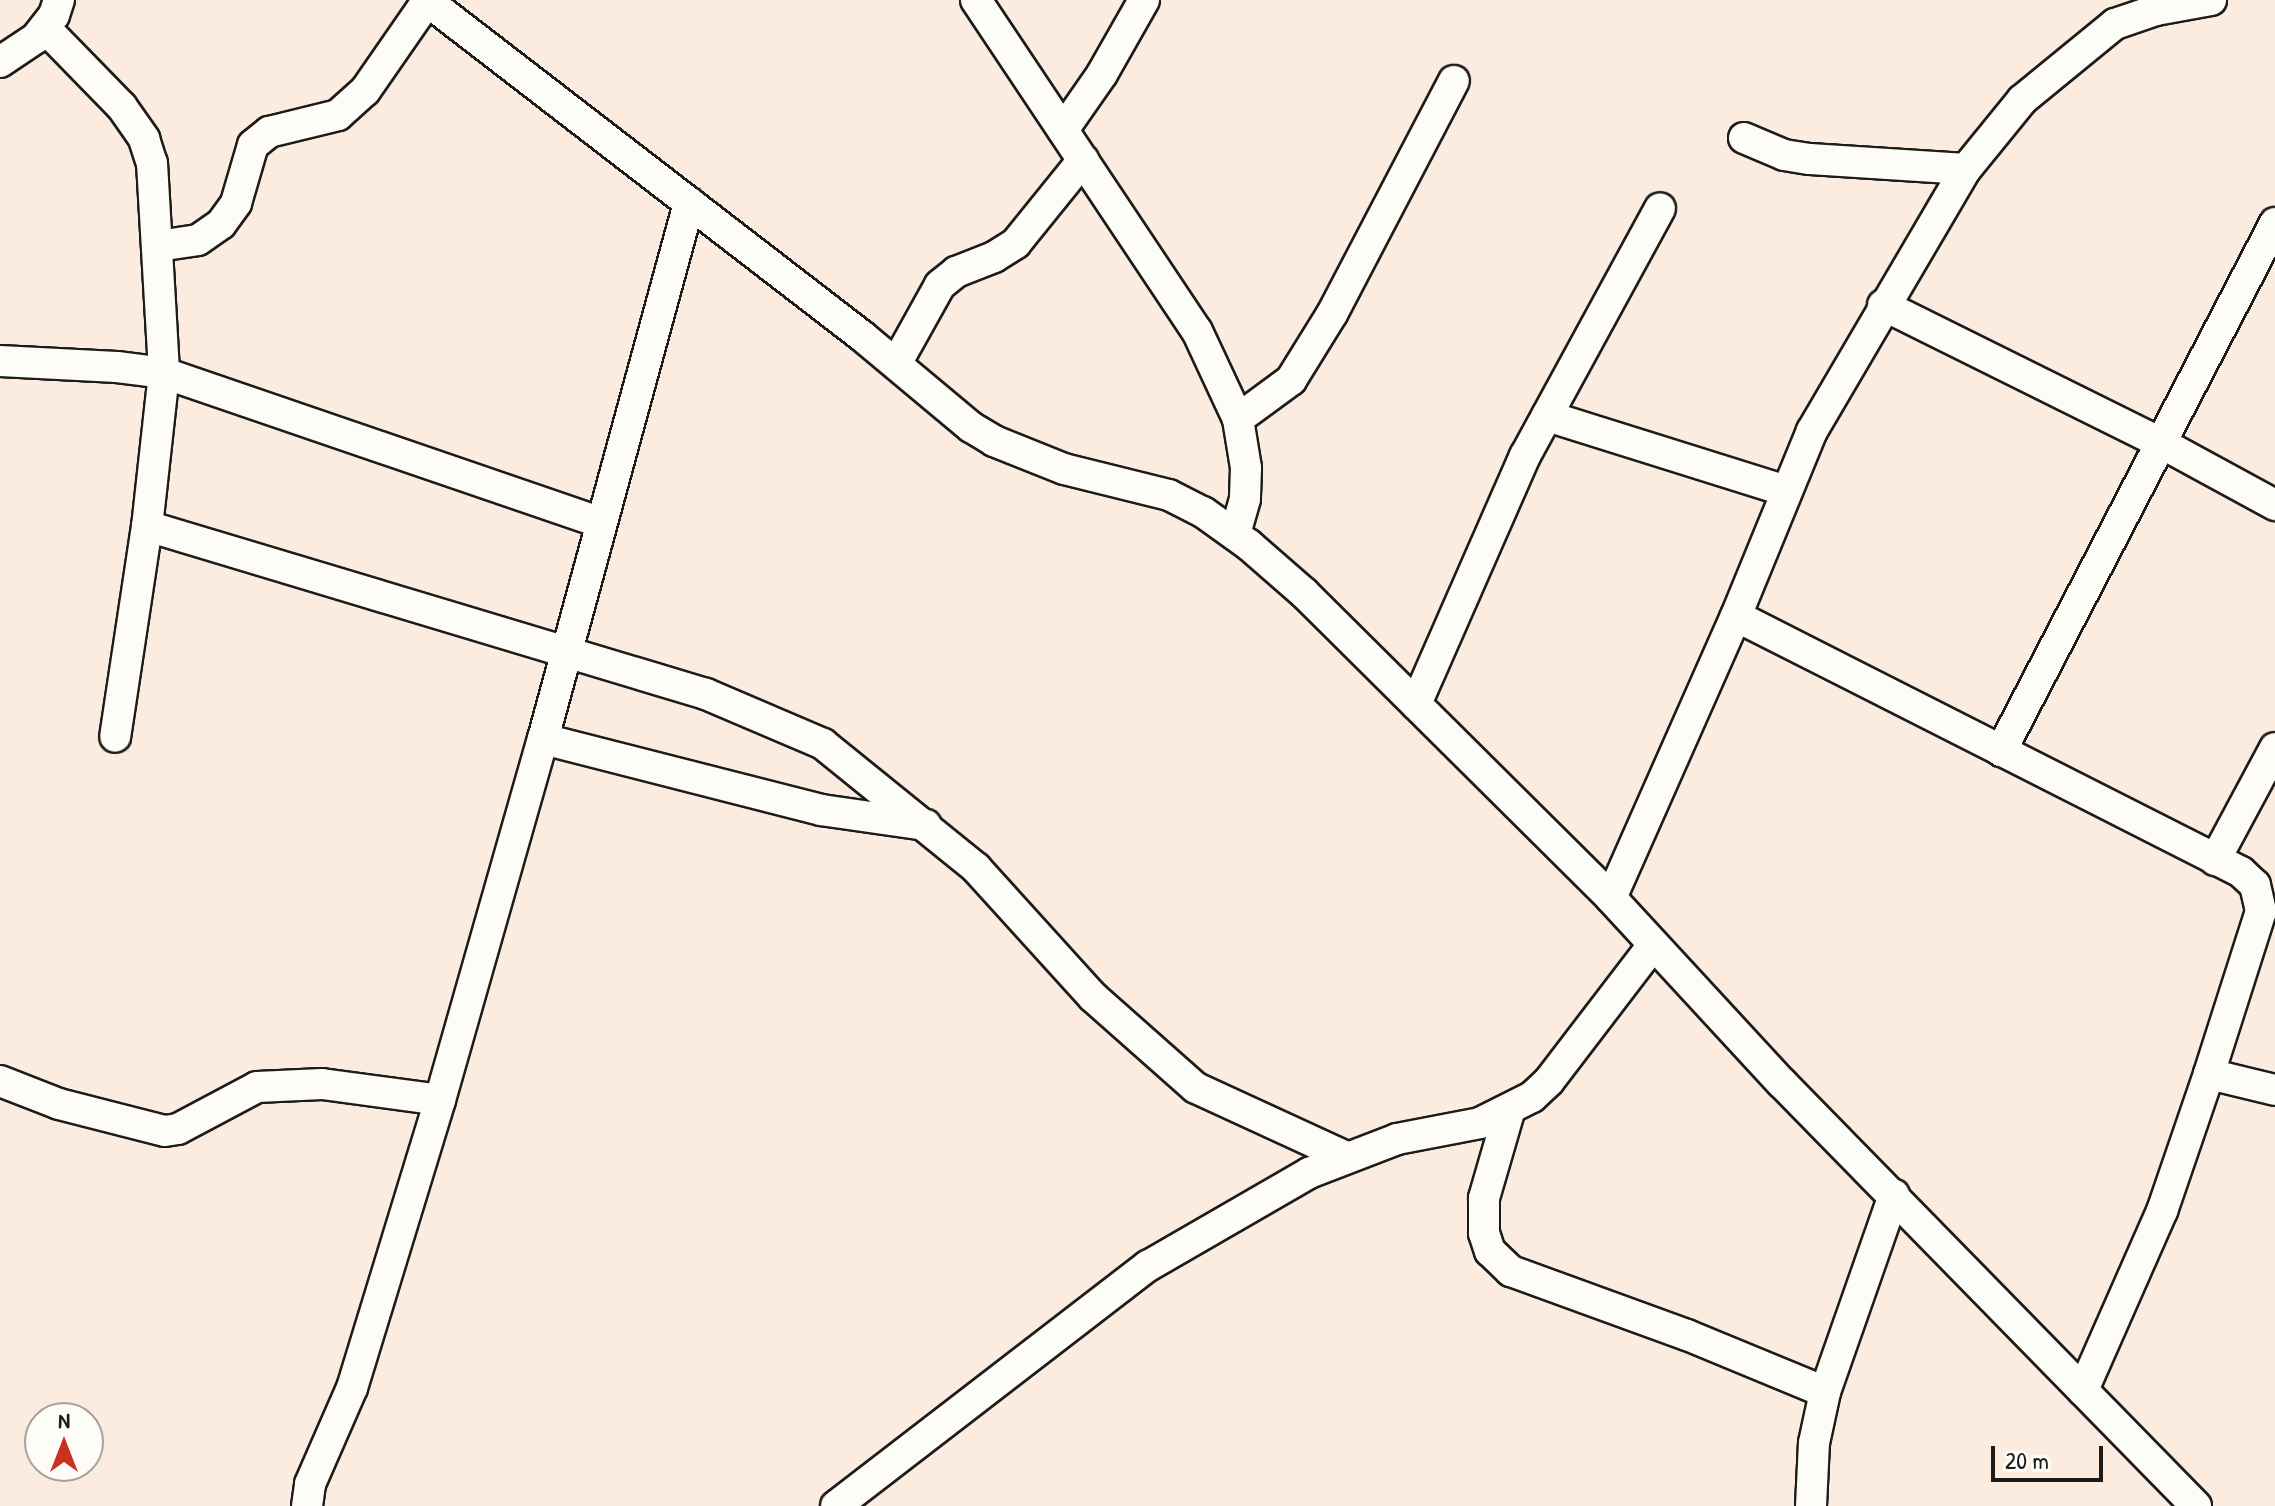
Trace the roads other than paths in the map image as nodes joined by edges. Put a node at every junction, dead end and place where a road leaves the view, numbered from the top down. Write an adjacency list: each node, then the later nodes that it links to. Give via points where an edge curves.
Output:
1 (59, 0): 7 (street)
2 (428, 0): 14 (street); 17 (street, via 365,91 338,115 269,132 253,145 236,203 221,224 198,240)
3 (976, 0): 10 (street)
4 (1144, 0): 10 (street)
5 (2211, 0): 6 (street)
6 (2148, 5): 13 (street, via 2067,60 2022,100)
7 (45, 28): 8 (street); 17 (street, via 122,107 144,139 152,163)
8 (0, 62)
9 (1454, 81): 23 (street, via 1332,314 1291,380)
10 (1063, 130): 12 (street)
11 (1744, 138): 13 (street, via 1784,155 1810,159)
12 (1083, 160): 20 (street, via 1016,243 940,285); 23 (street, via 1197,331)
13 (1966, 169): 18 (street)
14 (689, 203): 20 (street); 27 (street)
15 (1660, 208): 22 (street)
16 (2275, 223): 24 (street)
17 (158, 246): 21 (street)
18 (1883, 305): 24 (street); 25 (street, via 1812,431)
19 (0, 361): 21 (street)
20 (896, 364): 29 (street, via 994,441 1064,469 1169,495)
21 (164, 373): 27 (street); 28 (street)
22 (1547, 416): 25 (street); 32 (street)
23 (1238, 419): 29 (street, via 1246,468 1245,499)
24 (2163, 444): 26 (street); 36 (street)
25 (1787, 491): 30 (street)
26 (2275, 505)
27 (600, 522): 31 (street)
28 (147, 526): 31 (street); 33 (street)
29 (1235, 535): 32 (street, via 1304,593)
30 (1736, 616): 36 (street); 39 (street)
31 (566, 652): 34 (street); 37 (street, via 706,694 823,744)
32 (1416, 704): 39 (street)
33 (115, 737)
34 (543, 739): 37 (street, via 821,810); 44 (street)
35 (2275, 748): 38 (street)
36 (2001, 751): 38 (street)
37 (926, 825): 46 (street, via 976,868 1093,997 1196,1088)
38 (2215, 860): 41 (street, via 2255,885 2261,911)
39 (1611, 898): 40 (street)
40 (1653, 945): 45 (street, via 1549,1081); 47 (street)
41 (2209, 1074): 43 (street); 48 (street, via 2162,1211)
42 (0, 1081): 44 (street, via 59,1104 165,1131 257,1087 322,1084)
43 (2275, 1090)
44 (440, 1100): 50 (street, via 352,1388 310,1484)
45 (1509, 1112): 46 (street); 49 (street, via 1484,1198 1484,1233 1490,1251 1511,1271)
46 (1346, 1157): 51 (street, via 1148,1266)
47 (1894, 1195): 48 (street); 49 (street)
48 (2083, 1390): 53 (street)
49 (1825, 1392): 52 (street, via 1814,1443)
50 (307, 1506)
51 (836, 1506)
52 (1811, 1506)
53 (2196, 1506)

